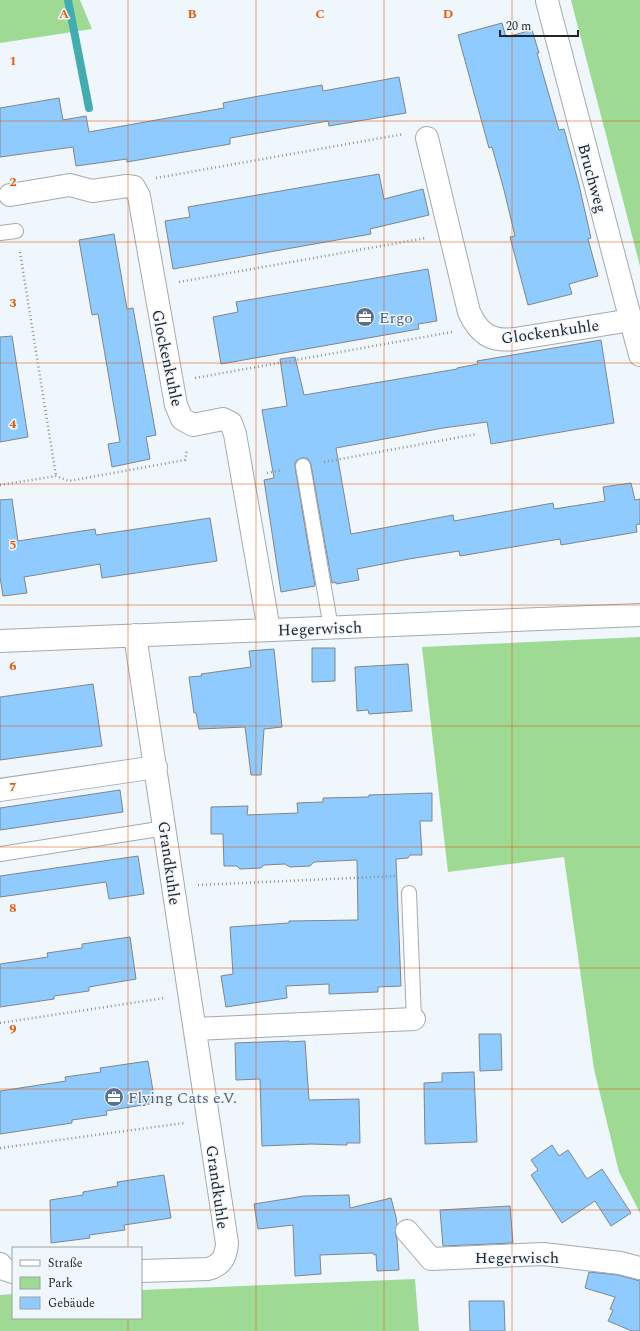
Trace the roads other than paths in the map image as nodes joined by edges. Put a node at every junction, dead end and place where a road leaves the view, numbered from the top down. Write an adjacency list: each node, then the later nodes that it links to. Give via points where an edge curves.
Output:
1 (547, 1): 6 (street, Bruchweg)
2 (427, 138): 6 (street, Glockenkuhle, via 469,312 479,328 494,339 504,340)
3 (10, 195): 11 (street, Glockenkuhle, via 70,185 92,191 134,187 139,196 176,405 182,418 193,425 223,419 231,423 235,434)
4 (16, 231): 5 (lane)
5 (0, 233)
6 (631, 320): 7 (street, Bruchweg)
7 (640, 355)
8 (303, 466): 10 (lane)
9 (640, 616): 10 (street, Hegerwisch)
10 (331, 628): 11 (street, Hegerwisch)
11 (269, 630): 12 (street, Hegerwisch)
12 (135, 635): 13 (street, Hegerwisch); 14 (street, Grandkuhle)
13 (0, 640)
14 (156, 767): 15 (street); 16 (street, Grandkuhle)
15 (0, 790)
16 (165, 828): 17 (lane); 20 (street, Grandkuhle)
17 (0, 854)
18 (409, 893): 19 (lane)
19 (414, 1019): 20 (street)
20 (195, 1030): 24 (street, Grandkuhle, via 226,1253 216,1266 208,1269)
21 (407, 1231): 23 (street, Hegerwisch, via 431,1259 543,1254 620,1263)
22 (0, 1264): 25 (street, via 4,1269)
23 (640, 1268)
24 (142, 1271)
25 (12, 1272)

